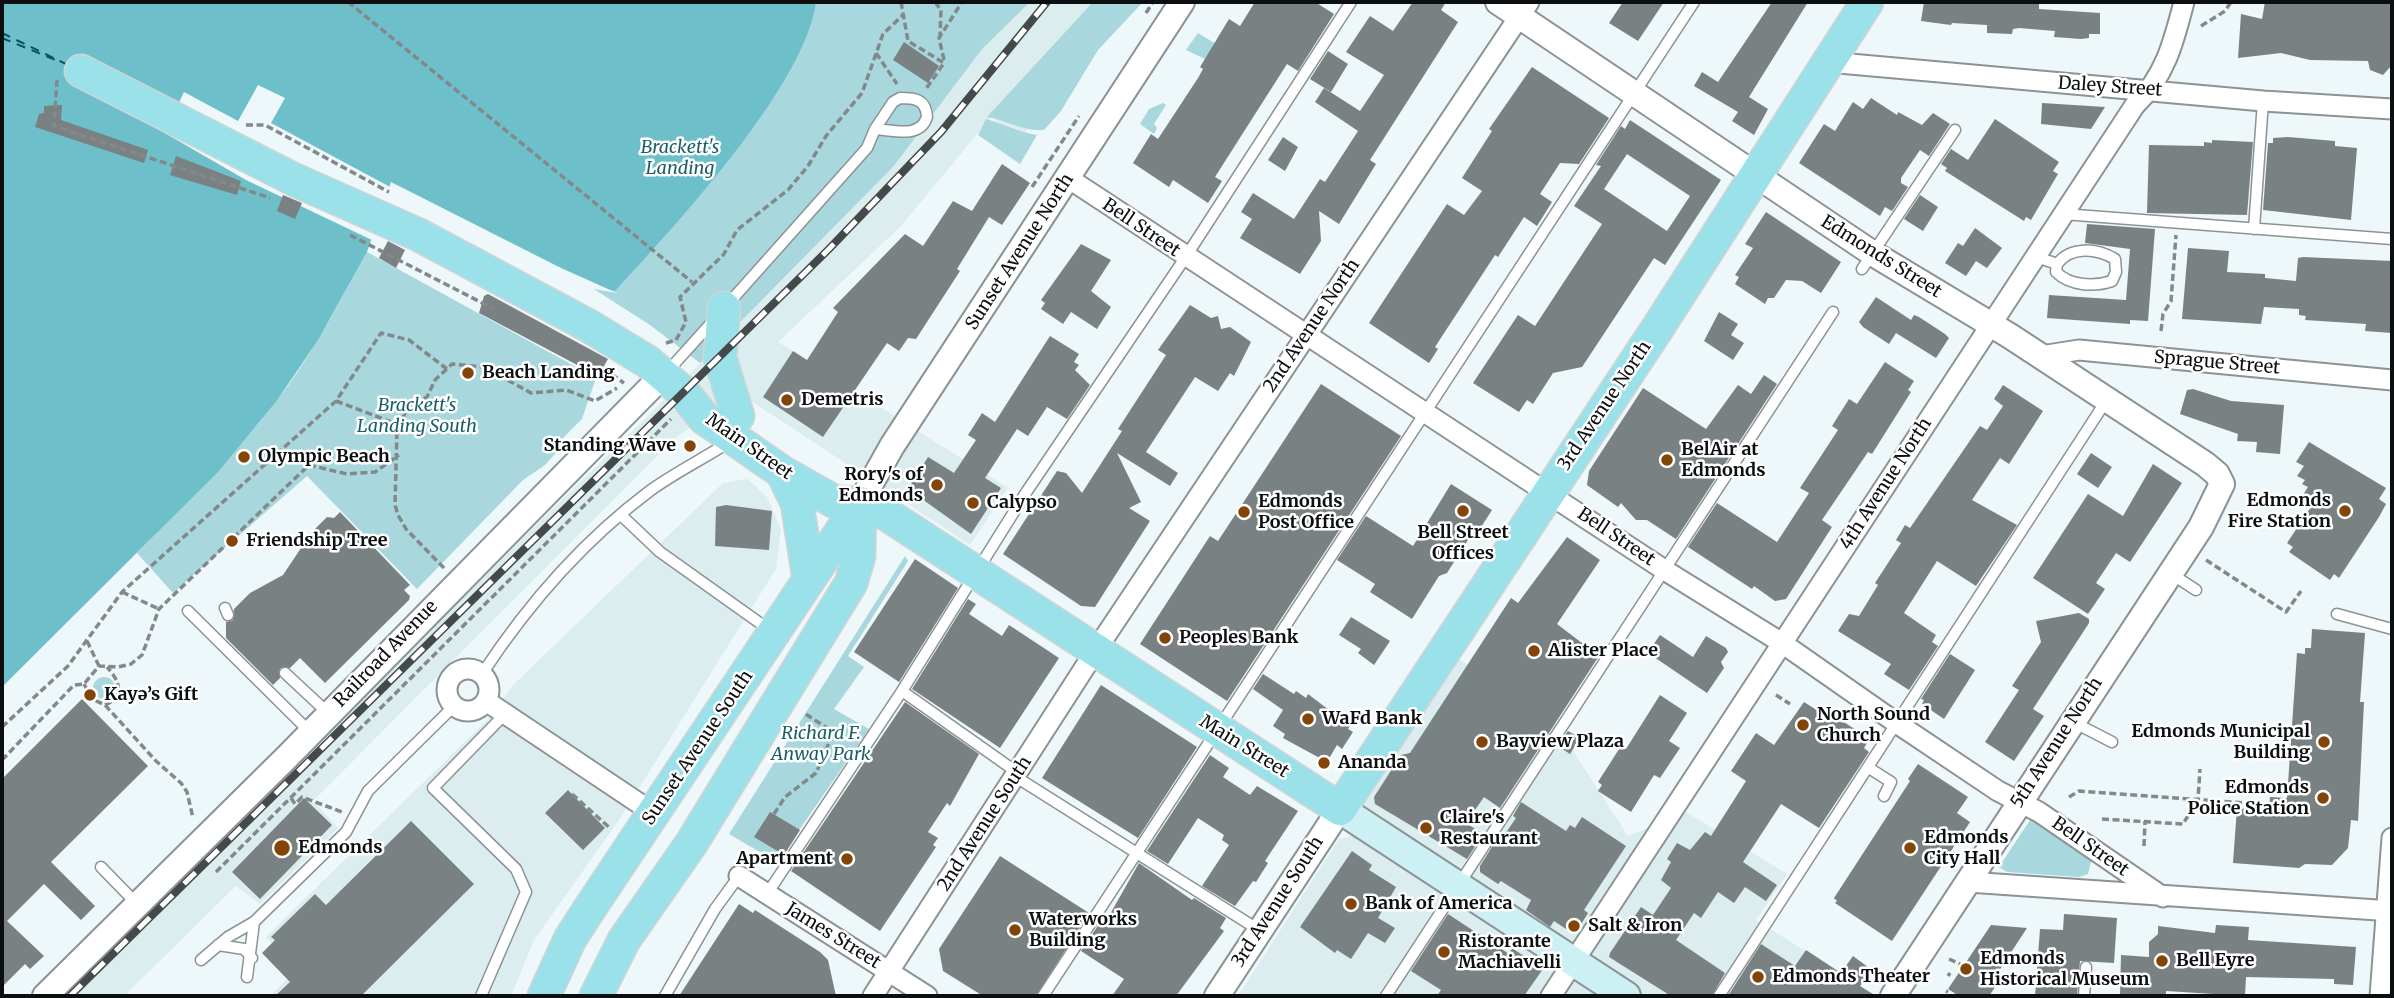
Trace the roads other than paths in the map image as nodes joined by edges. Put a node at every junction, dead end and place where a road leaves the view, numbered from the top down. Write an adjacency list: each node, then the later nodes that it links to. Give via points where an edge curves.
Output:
1 (1182, 2): 17 (street, Sunset Avenue North)
2 (1351, 2): 22 (lane)
3 (1498, 2): 7 (street, Edmonds Street)
4 (1694, 2): 11 (lane)
5 (1867, 2): 8 (main road, 3rd Avenue North)
6 (2184, 2): 10 (street, 4th Avenue North, via 2167,60)
7 (1524, 8): 11 (street, Edmonds Street); 28 (street, 2nd Avenue North)
8 (1828, 62): 10 (street, Daley Street); 16 (main road, 3rd Avenue North)
9 (68, 76): 30 (main road, Main Street, via 419,235 589,326)
10 (2151, 90): 12 (street, Daley Street); 18 (street, 4th Avenue North, via 2134,105)
11 (1634, 94): 16 (street, Edmonds Street); 33 (lane)
12 (2263, 101): 13 (street, Daley Street); 19 (lane)
13 (2392, 109)
14 (876, 129): 14 (lane, Railroad Avenue, via 917,130 926,122 925,105 916,98 893,102); 25 (lane, Railroad Avenue, via 867,148)
15 (1955, 130): 23 (lane)
16 (1753, 175): 23 (street, Edmonds Street); 36 (main road, 3rd Avenue North, via 1657,329)
17 (1068, 178): 22 (street, Bell Street); 37 (street, Sunset Avenue North, via 892,446)
18 (2062, 214): 19 (lane); 21 (street, 4th Avenue North)
19 (2254, 229): 20 (lane)
20 (2392, 239)
21 (2034, 256): 24 (lane); 27 (street, 4th Avenue North)
22 (1185, 258): 28 (street, Bell Street); 41 (lane, via 1027,491)
23 (1867, 261): 27 (street, Edmonds Street)
24 (2057, 264): 24 (lane, via 2056,272 2062,278 2079,283 2112,282 2116,272 2115,259 2091,251 2073,251)
25 (724, 309): 30 (lane, Railroad Avenue); 34 (main road, via 720,358)
26 (1833, 312): 40 (lane)
27 (1990, 324): 29 (street, Edmonds Street); 49 (street, 4th Avenue North)
28 (1306, 335): 33 (street, Bell Street); 50 (street, 2nd Avenue North)
29 (2041, 356): 31 (street, Sprague Street, via 2078,350); 32 (street, Edmonds Street)
30 (656, 380): 34 (main road, Main Street, via 704,418); 56 (street, Railroad Avenue)
31 (2392, 380)
32 (2107, 398): 39 (street, Edmonds Street, via 2217,474 2222,484); 59 (lane)
33 (1426, 413): 36 (street, Bell Street); 61 (lane)
34 (736, 427): 35 (main road, Main Street); 37 (main road, Main Street, via 842,485); 38 (lane)
35 (782, 472): 37 (main road, Main Street, via 835,502); 43 (main road, via 797,503)
36 (1547, 491): 40 (street, Bell Street); 67 (main road, 3rd Avenue North)
37 (860, 503): 41 (main road, Main Street, via 883,512); 43 (main road, Sunset Avenue South); 93 (main road, via 859,556 851,583 691,844 624,940)
38 (622, 516): 48 (lane, via 660,552); 52 (lane, via 534,601)
39 (2201, 527): 42 (street, 5th Avenue North)
40 (1666, 570): 49 (street, Bell Street); 74 (lane)
41 (978, 573): 50 (main road, Main Street); 53 (lane)
42 (2170, 573): 44 (lane); 58 (street, 5th Avenue North)
43 (809, 580): 48 (main road, Sunset Avenue South)
44 (2196, 590)
45 (188, 611): 60 (lane)
46 (2337, 614): 47 (lane)
47 (2392, 629)
48 (775, 634): 68 (main road, Sunset Avenue South)
49 (1782, 643): 59 (street, Bell Street); 85 (street, 4th Avenue North)
50 (1096, 650): 61 (main road, Main Street); 64 (street, 2nd Avenue South)
51 (285, 673): 56 (lane)
52 (482, 674): 54 (street, via 488,684); 55 (street, via 463,669 452,676 447,688)
53 (902, 691): 64 (lane); 75 (lane)
54 (486, 701): 55 (street, via 475,710); 57 (street)
55 (454, 706): 79 (lane, via 368,791 346,832)
56 (329, 713): 60 (street, Railroad Avenue)
57 (505, 714): 68 (street); 90 (lane, via 432,788 516,869 526,892)
58 (2071, 721): 62 (lane); 66 (street, 5th Avenue North)
59 (1898, 724): 63 (lane); 66 (street, Bell Street)
60 (311, 732): 77 (street, Railroad Avenue)
61 (1218, 732): 67 (main road, Main Street); 70 (lane)
62 (2112, 742)
63 (1869, 768): 65 (lane, via 1891,782); 102 (lane)
64 (1017, 775): 70 (lane); 87 (street, 2nd Avenue South)
65 (1884, 796)
66 (2018, 802): 73 (street, 5th Avenue North); 76 (street, Bell Street)
67 (1340, 809): 74 (main road, Main Street); 80 (street, 3rd Avenue South)
68 (655, 814): 81 (main road, Sunset Avenue South)
69 (2392, 838): 78 (street)
70 (1138, 854): 80 (lane); 97 (lane)
71 (101, 867): 77 (lane)
72 (739, 876): 75 (street, James Street); 94 (lane)
73 (1968, 882): 76 (street, Bell Street); 103 (street, 5th Avenue North)
74 (1458, 886): 85 (main road, Main Street); 99 (lane)
75 (767, 894): 87 (street, James Street)
76 (2163, 897): 78 (street, Bell Street)
77 (138, 904): 89 (street, Railroad Avenue)
78 (2389, 911): 105 (street)
79 (254, 922): 82 (lane); 83 (lane)
80 (1260, 930): 98 (street, 3rd Avenue South)
81 (570, 939): 91 (main road, Sunset Avenue South); 92 (main road)
82 (218, 946): 83 (lane, via 244,949); 84 (lane)
83 (252, 958): 88 (lane)
84 (201, 960)
85 (1573, 961): 100 (street, 4th Avenue North); 101 (main road, Main Street)
86 (2086, 967): 104 (lane)
87 (889, 972): 95 (street, 2nd Avenue South); 96 (street, James Street)
88 (247, 977)
89 (45, 996)
90 (481, 996)
91 (544, 996)
92 (579, 996)
93 (596, 996)
94 (664, 996)
95 (873, 996)
96 (927, 996)
97 (1043, 996)
98 (1217, 996)
99 (1386, 996)
100 (1550, 996)
101 (1626, 996)
102 (1719, 996)
103 (1893, 996)
104 (2084, 996)
105 (2380, 996)

